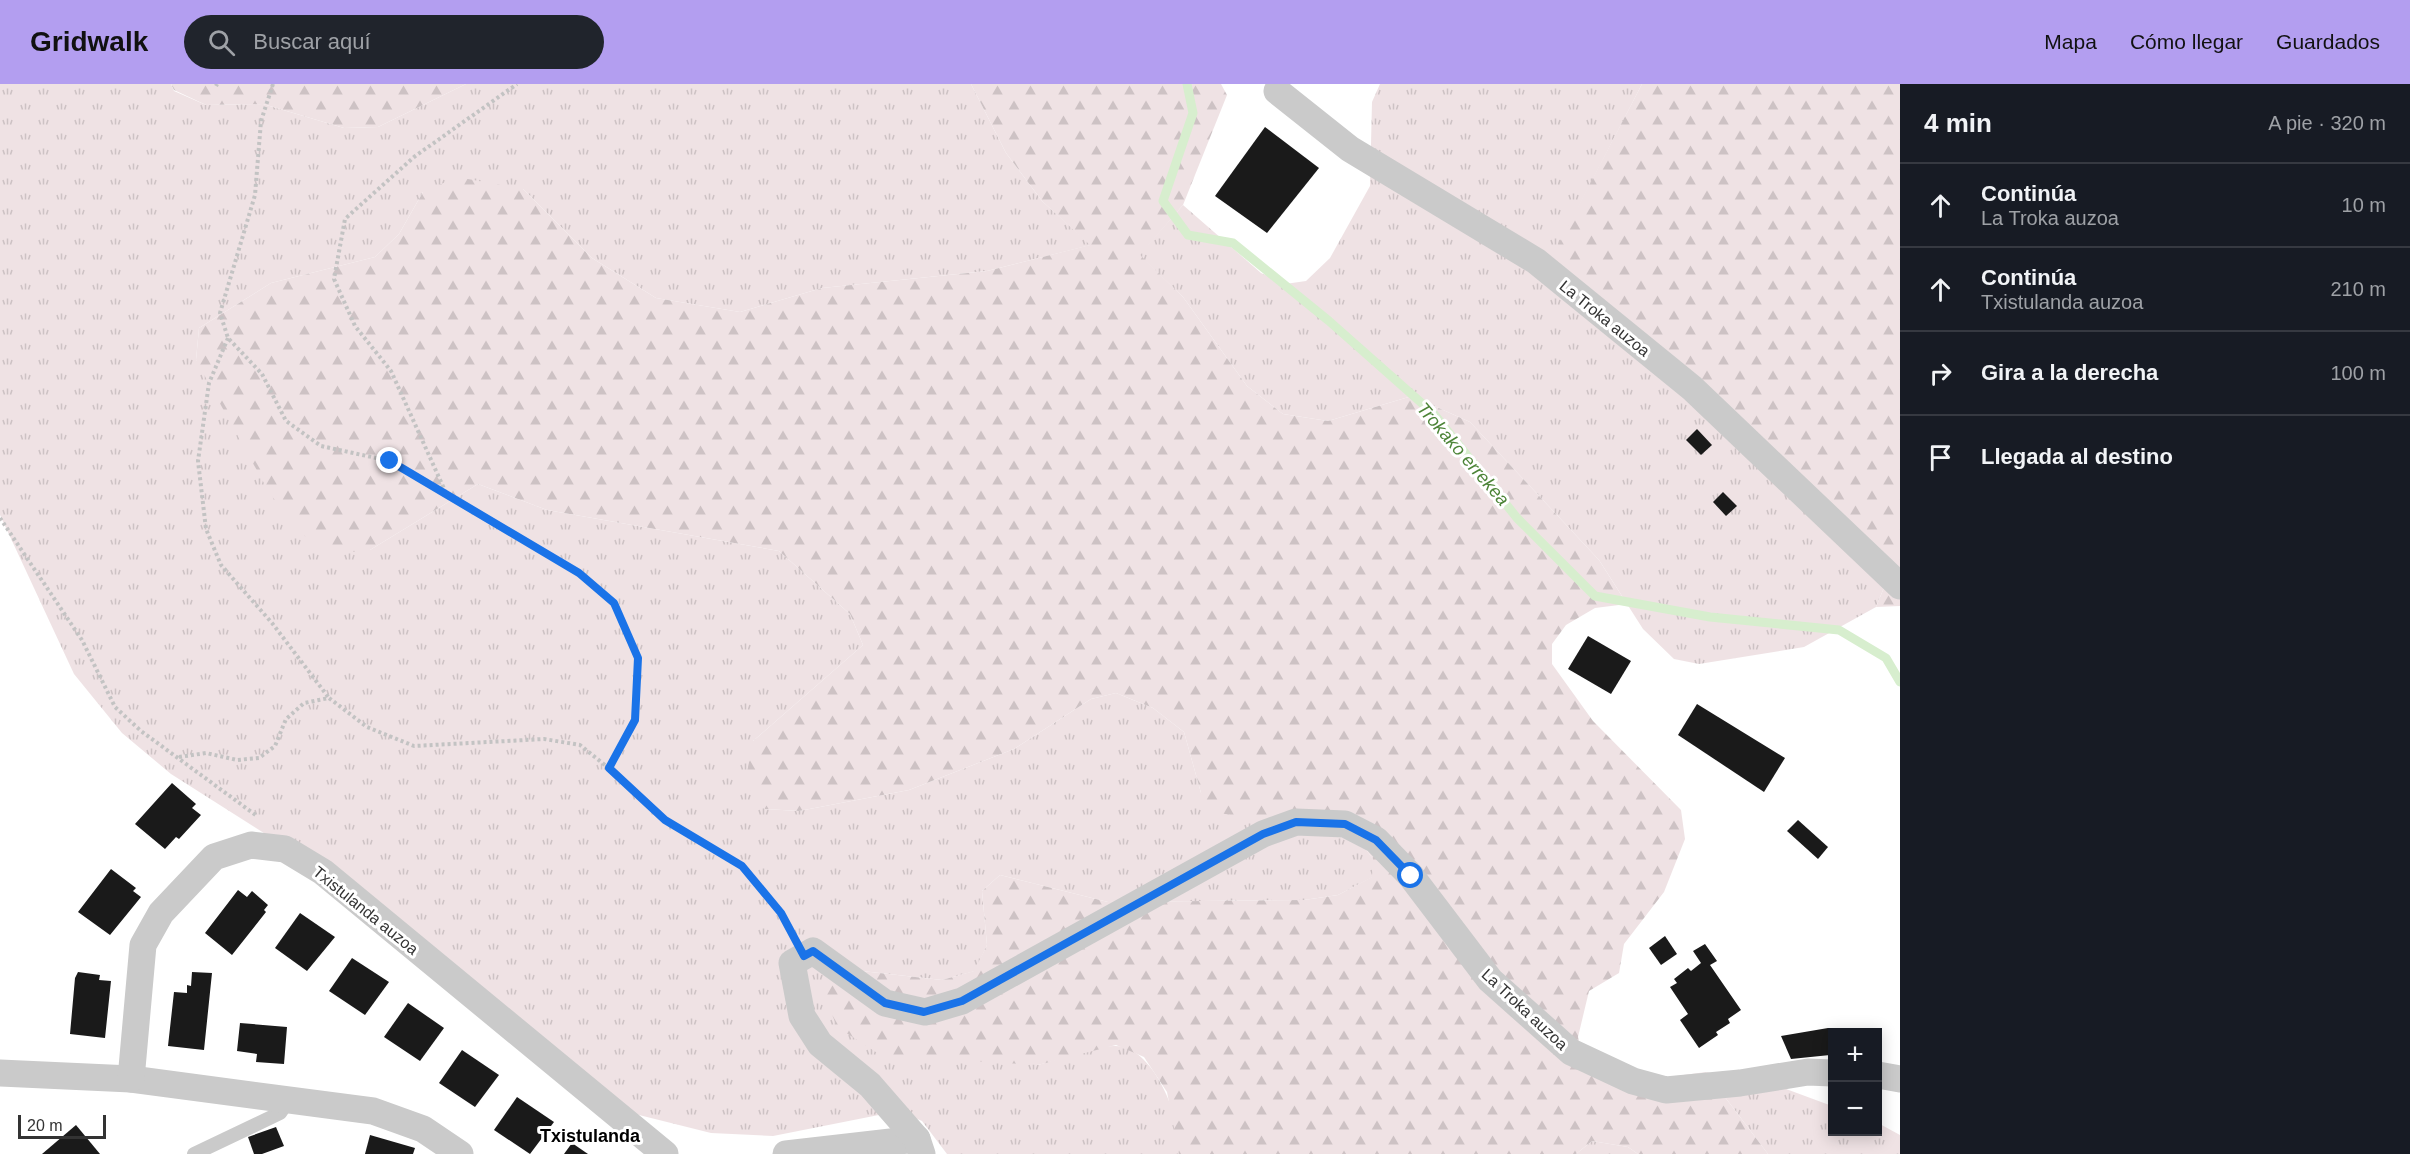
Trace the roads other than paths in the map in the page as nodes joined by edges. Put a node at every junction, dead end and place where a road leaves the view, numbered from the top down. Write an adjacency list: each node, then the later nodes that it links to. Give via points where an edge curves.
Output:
1 (1277, 91): 2 (street, La Troka auzoa, via 1350,149 1536,261 1692,388)
2 (1900, 586)
3 (0, 1073): 6 (street)
4 (1828, 1073): 9 (street, La Troka auzoa, via 1665,1090 1633,1081 1571,1052 1490,980 1411,876 1376,840 1345,824 1296,822 1263,834 962,1001 924,1012 885,1003 813,951 792,963 802,1016 820,1044 870,1085)
5 (1882, 1076): 7 (street)
6 (131, 1079): 8 (street); 12 (street, Txistulanda auzoa, via 143,945 161,913 214,857 251,845 285,849 323,872)
7 (1900, 1079)
8 (289, 1100): 10 (lane, via 280,1113); 11 (street, via 373,1111 423,1129)
9 (920, 1146): 13 (street)
10 (194, 1154)
11 (460, 1154)
12 (665, 1154)
13 (786, 1154)

